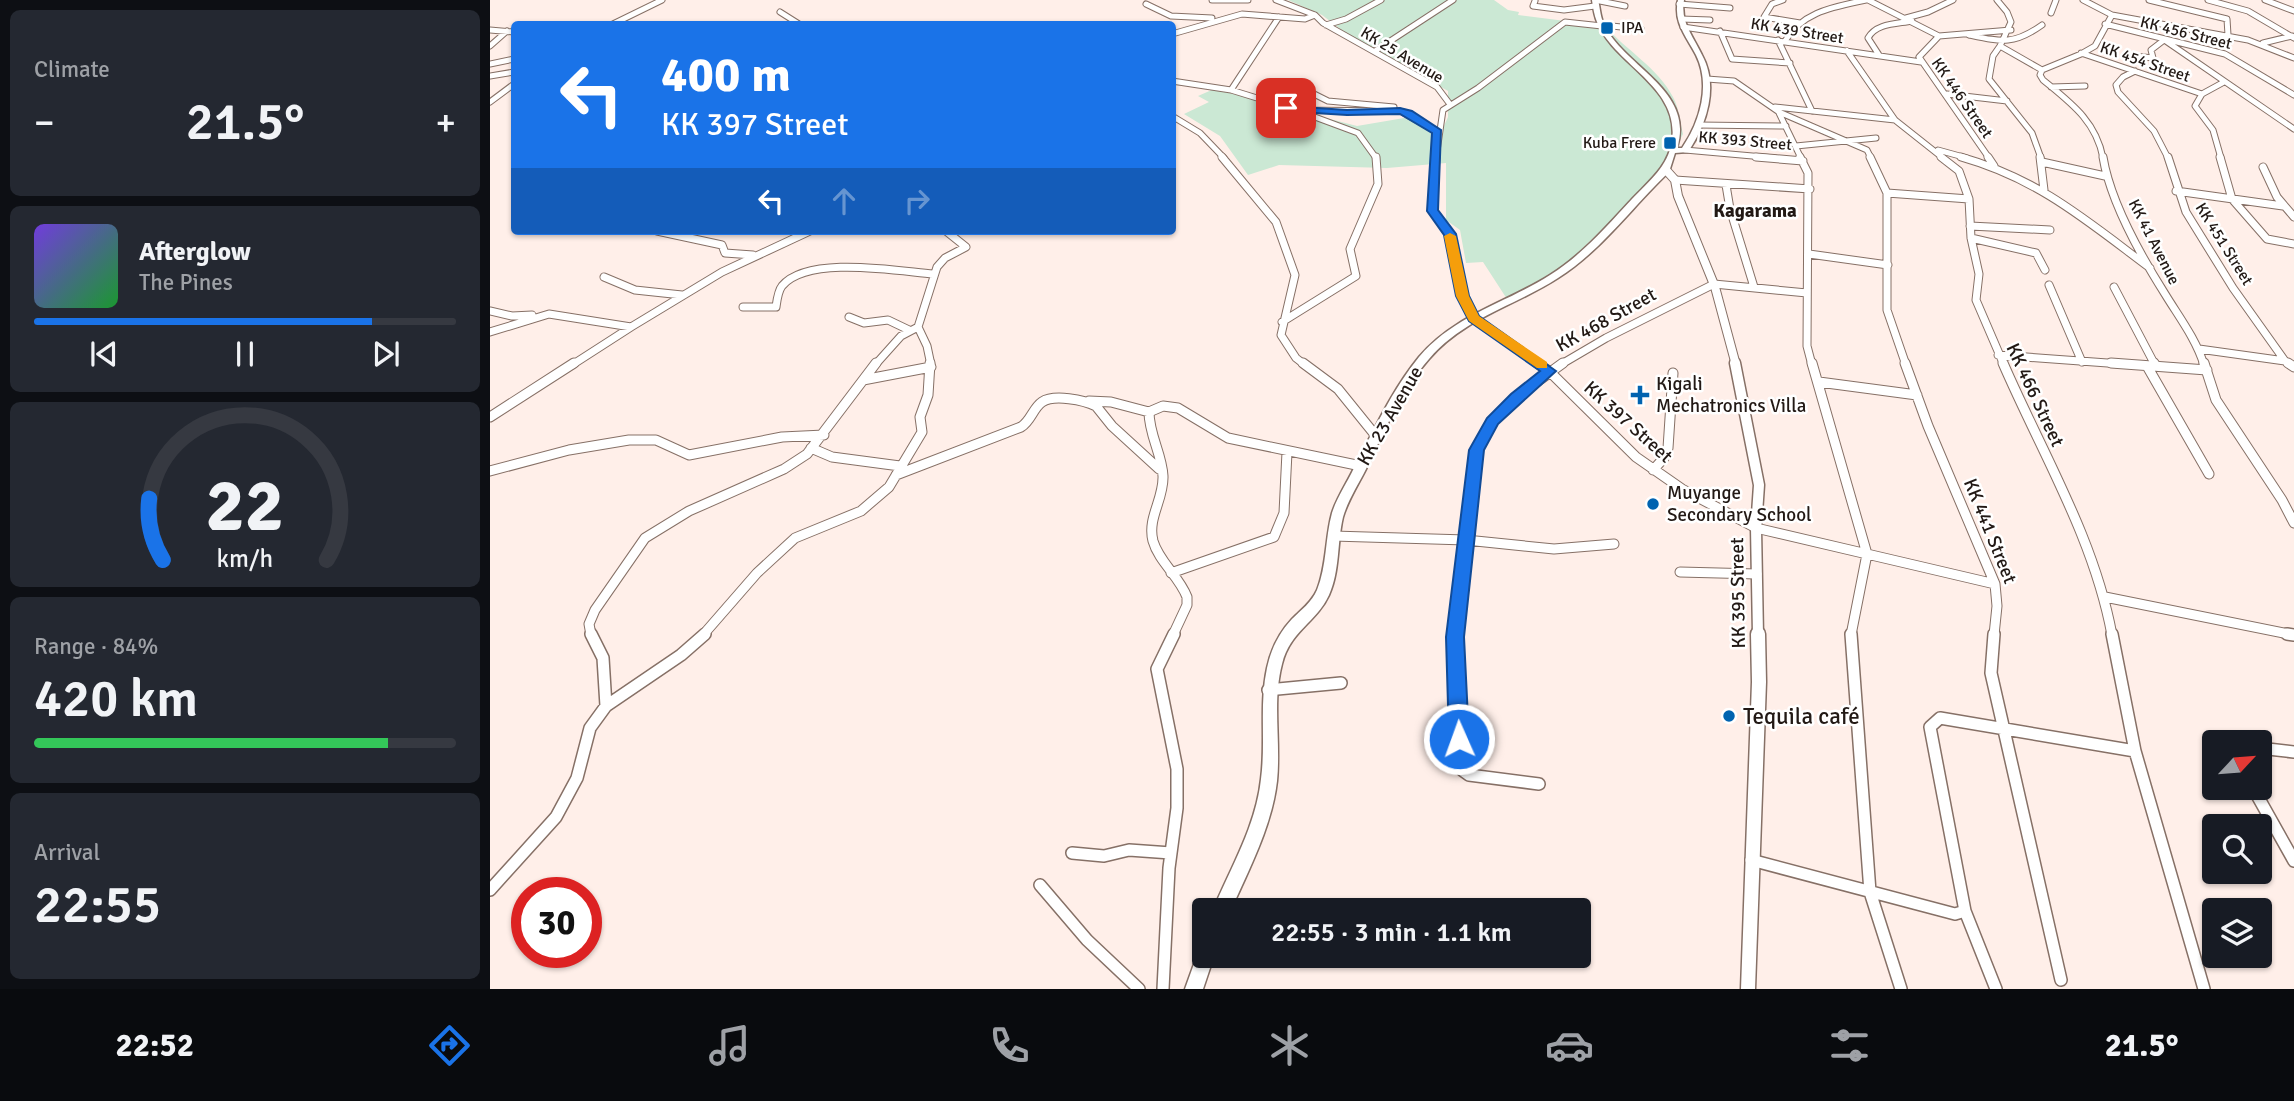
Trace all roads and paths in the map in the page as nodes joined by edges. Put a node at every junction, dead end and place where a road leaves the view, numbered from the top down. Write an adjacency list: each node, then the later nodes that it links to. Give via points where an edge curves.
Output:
1 (662, 0): 34 (street)
2 (1212, 0): 3 (street)
3 (1248, 0)
4 (1276, 0): 27 (street)
5 (1381, 0): 32 (street, KK 25 Avenue)
6 (1453, 0): 61 (street)
7 (1783, 0): 38 (street, via 1772,4 1764,18)
8 (1867, 0): 31 (street); 38 (street, via 1812,14)
9 (1953, 0): 31 (street)
10 (1997, 0): 45 (street, via 2010,16)
11 (2056, 0): 26 (street)
12 (2083, 0): 28 (street)
13 (2149, 0): 23 (street)
14 (2208, 0): 53 (street, via 2248,11)
15 (2265, 0): 24 (street)
16 (1535, 1): 17 (street, via 1532,6 1578,10)
17 (1595, 2): 21 (street); 41 (main road)
18 (1680, 2): 22 (street); 37 (main road)
19 (1146, 4): 29 (street, via 1171,16)
20 (2196, 5): 23 (street)
21 (1625, 6)
22 (1730, 8)
23 (2189, 10): 52 (street, via 2227,19)
24 (2294, 11)
25 (780, 12): 35 (street)
26 (2051, 13)
27 (1315, 15): 30 (street); 40 (street)
28 (2112, 15): 39 (street); 52 (street)
29 (1228, 17): 30 (street); 50 (street)
30 (1279, 18): 81 (street)
31 (1906, 18): 36 (street)
32 (1346, 19): 40 (street, KK 25 Avenue); 49 (street, KK 25 Avenue)
33 (1710, 20): 37 (street)
34 (619, 21)
35 (794, 21)
36 (1912, 21): 54 (street); 64 (street, via 1878,27 1869,34)
37 (1682, 23): 47 (street, KK 439 Street); 75 (main road)
38 (1800, 23): 57 (street)
39 (2105, 24): 55 (street, KK 456 Street); 63 (street, via 2098,42)
40 (1326, 25): 49 (street, KK 25 Avenue)
41 (1602, 25): 43 (street); 88 (street, via 1565,23 1478,88); 105 (main road, via 1663,93)
42 (2042, 25): 59 (street, via 2017,42)
43 (1641, 29)
44 (490, 30): 46 (street)
45 (2011, 30): 51 (street, KK 446 Street); 59 (street)
46 (507, 31): 48 (street); 60 (street)
47 (1720, 31): 56 (street, KK 439 Street); 69 (street, via 1732,59)
48 (511, 32)
49 (1338, 32): 61 (street, KK 25 Avenue)
50 (1176, 33)
51 (1963, 33): 54 (street, KK 446 Street); 59 (street)
52 (2228, 35): 58 (street)
53 (2293, 36): 58 (street)
54 (1939, 37): 67 (street, KK 446 Street)
55 (2162, 39): 65 (street, via 2151,50 2153,58); 77 (street); 85 (street, KK 456 Street, via 2237,59)
56 (1778, 40): 57 (street, KK 439 Street); 69 (street)
57 (1785, 41): 62 (street, KK 439 Street)
58 (2263, 43): 66 (street)
59 (2001, 44): 71 (street); 86 (street, via 1993,55 1989,79)
60 (490, 46)
61 (1375, 51): 88 (street, KK 25 Avenue, via 1437,87)
62 (1847, 51): 64 (street, KK 439 Street); 94 (street, KK 466 Street)
63 (2081, 54): 71 (street); 72 (street, KK 454 Street)
64 (1879, 55): 67 (street, KK 439 Street)
65 (2134, 56)
66 (2294, 58)
67 (1920, 59): 83 (street, KK 446 Street)
68 (511, 60): 70 (street)
69 (1790, 63): 91 (street)
70 (490, 64)
71 (2042, 70): 80 (street, KK 41 Avenue, via 2040,75)
72 (2135, 71): 84 (street, KK 454 Street); 116 (street, KK 451 Street, via 2116,85 2118,92 2154,129)
73 (511, 72): 74 (street)
74 (490, 76)
75 (1707, 79): 89 (street, KK 441 Street, via 1734,81); 97 (main road, KK 23 Avenue)
76 (1176, 81): 81 (street)
77 (2224, 82): 84 (street); 95 (street)
78 (511, 86): 87 (street)
79 (2085, 86): 80 (street)
80 (2051, 87): 111 (street, KK 41 Avenue, via 2086,114 2100,144)
81 (1231, 90): 90 (street)
82 (1306, 90): 92 (street, via 1331,103 1382,104)
83 (1947, 94): 86 (street); 108 (street, KK 446 Street)
84 (2202, 94): 119 (street, via 2196,106 2213,130)
85 (2294, 95)
86 (2007, 100): 107 (street, via 2032,133)
87 (490, 102)
88 (1449, 103): 100 (street, via 1440,115)
89 (1776, 109): 91 (street); 98 (street); 102 (street, KK 441 Street)
90 (1296, 110): 92 (street); 147 (street, via 1358,133 1376,157 1378,184 1350,249 1356,276)
91 (1812, 111): 94 (street)
92 (1408, 113): 100 (street)
93 (1176, 119): 147 (street, via 1214,145 1276,222 1295,275)
94 (1895, 120): 104 (street, KK 466 Street)
95 (2282, 121): 96 (street); 99 (street)
96 (2294, 122)
97 (1698, 125): 98 (street); 105 (main road, KK 23 Avenue)
98 (1786, 126): 103 (street)
99 (2294, 129)
100 (1437, 132): 146 (street, via 1433,211 1450,234 1462,296)
101 (1876, 138): 102 (street)
102 (1844, 141): 103 (street); 117 (street, KK 441 Street, via 1871,154)
103 (1796, 146): 106 (street)
104 (1934, 149): 108 (street); 118 (street, KK 466 Street, via 1959,171)
105 (1680, 150): 106 (street, KK 393 Street); 110 (main road, KK 23 Avenue)
106 (1802, 161): 114 (street)
107 (2042, 162): 111 (street); 115 (street)
108 (1994, 166): 115 (street)
109 (2263, 167): 120 (street)
110 (1666, 170): 112 (street, KK 395 Street); 146 (main road, KK 23 Avenue, via 1571,264)
111 (2105, 176): 132 (street, KK 41 Avenue)
112 (1675, 180): 113 (street); 136 (street, KK 395 Street)
113 (1726, 185): 114 (street); 139 (street)
114 (1810, 189): 129 (street)
115 (2044, 190): 132 (street)
116 (2176, 191): 119 (street); 153 (street, KK 451 Street, via 2208,249)
117 (1887, 193): 118 (street); 131 (street, KK 441 Street)
118 (1969, 199): 122 (street, KK 466 Street)
119 (2232, 199): 120 (street); 128 (street, via 2266,238)
120 (2283, 206): 121 (street)
121 (2294, 217)
122 (1970, 226): 123 (street); 127 (street, KK 466 Street)
123 (2050, 230)
124 (676, 235): 130 (street, via 722,245 725,253)
125 (801, 235): 130 (street)
126 (952, 235): 134 (street, via 966,247 945,258)
127 (1971, 238): 133 (street, via 2036,253); 152 (street, KK 466 Street, via 1979,275 1976,300)
128 (2294, 244)
129 (1809, 254): 131 (street); 140 (street)
130 (754, 255): 141 (street)
131 (1888, 265): 163 (street, KK 441 Street, via 1887,310)
132 (2151, 268): 151 (street, KK 41 Avenue)
133 (2045, 271)
134 (933, 274): 142 (street, via 871,267 804,274 781,287 776,307); 149 (street)
135 (604, 277): 141 (street, via 635,290)
136 (1714, 284): 139 (street); 159 (street, KK 468 Street); 178 (street, KK 395 Street, via 1754,450 1759,485)
137 (2049, 285): 154 (street)
138 (2115, 287): 155 (street)
139 (1754, 288): 140 (street)
140 (1807, 293): 162 (street, via 1807,346)
141 (682, 295): 148 (street)
142 (743, 307)
143 (490, 311): 144 (street)
144 (540, 316): 148 (street); 150 (street)
145 (849, 317): 149 (street, via 864,323 888,320)
146 (1474, 319): 159 (street, KK 397 Street); 168 (main road, KK 23 Avenue, via 1443,338 1418,366)
147 (1282, 322): 168 (street, via 1281,335 1296,358 1329,380)
148 (631, 327): 166 (street)
149 (913, 329): 156 (street, via 927,346); 161 (street)
150 (490, 332)
151 (2199, 349): 153 (street); 158 (street, KK 41 Avenue)
152 (1998, 355): 154 (street); 187 (street, KK 466 Street, via 2067,497)
153 (2285, 361): 157 (street)
154 (2082, 362): 155 (street)
155 (2151, 366): 158 (street); 176 (street)
156 (931, 367): 161 (street); 174 (street, via 920,417 922,432)
157 (2294, 368)
158 (2207, 370): 177 (street, KK 41 Avenue, via 2216,400)
159 (1549, 371): 172 (street, KK 397 Street); 180 (street, KK 468 Street, via 1492,421 1476,450)
160 (1672, 373): 172 (street, via 1668,448)
161 (861, 380): 167 (street)
162 (1819, 382): 163 (street); 182 (street)
163 (1917, 395): 186 (street, KK 441 Street)
164 (1079, 401): 165 (street, via 1111,402); 174 (street, via 1045,401 1021,427); 175 (street, via 1096,406)
165 (1149, 412): 170 (street, via 1163,406 1178,408 1228,438); 175 (street, via 1148,429)
166 (490, 416)
167 (824, 435): 169 (street); 173 (street, via 782,437 689,455 662,440 617,442)
168 (1376, 436): 171 (main road, KK 23 Avenue)
169 (811, 448): 174 (street); 191 (street, via 784,468 645,538 589,624 603,657)
170 (1287, 452): 171 (street); 184 (street, via 1284,513 1274,537)
171 (1361, 466): 179 (main road, KK 23 Avenue, via 1338,512)
172 (1653, 470): 178 (street, KK 397 Street)
173 (490, 471)
174 (898, 471): 191 (street, via 889,487 861,511 795,538 681,655)
175 (1163, 472): 184 (street, via 1150,529 1154,546)
176 (2209, 474)
177 (2294, 523)
178 (1756, 528): 182 (street, KK 397 Street); 185 (street, KK 395 Street)
179 (1333, 536): 180 (street); 190 (main road, KK 23 Avenue, via 1325,589 1291,626 1279,649)
180 (1466, 540): 181 (street, via 1554,549); 196 (street, KK 468 Street, via 1455,637 1462,770 1469,775)
181 (1614, 544)
182 (1867, 554): 186 (street, KK 397 Street); 204 (street, via 1851,635)
183 (1680, 572): 185 (street)
184 (1171, 573): 199 (street, via 1187,597 1157,669 1177,769)
185 (1757, 574): 200 (street, KK 395 Street, via 1759,682)
186 (1995, 583): 192 (street, KK 441 Street, via 1999,608 1992,635 1991,673)
187 (2105, 597): 188 (street); 194 (street, KK 466 Street)
188 (2294, 635)
189 (1340, 683): 190 (street)
190 (1268, 690): 205 (main road, KK 23 Avenue, via 1272,742 1268,784 1256,830)
191 (606, 706): 203 (street, via 590,729 577,778 556,817)
192 (2004, 729): 194 (street); 206 (street, via 1940,719 1930,727); 208 (street, KK 441 Street)
193 (2272, 749): 195 (street)
194 (2135, 751): 215 (street, KK 466 Street)
195 (2294, 752)
196 (1539, 784)
197 (2260, 800): 201 (street)
198 (1072, 853): 199 (street)
199 (1171, 853): 210 (street)
200 (1751, 860): 204 (street); 212 (street, KK 395 Street)
201 (2294, 861)
202 (1040, 885): 209 (street, via 1087,940)
203 (490, 890)
204 (1870, 892): 206 (street, via 1955,914); 213 (street)
205 (1227, 898)
206 (1965, 911): 214 (street)
207 (1201, 968): 211 (main road)
208 (2061, 980)
209 (1139, 989)
210 (1163, 989)
211 (1194, 989)
212 (1748, 989)
213 (1901, 989)
214 (1996, 989)
215 (2204, 989)

